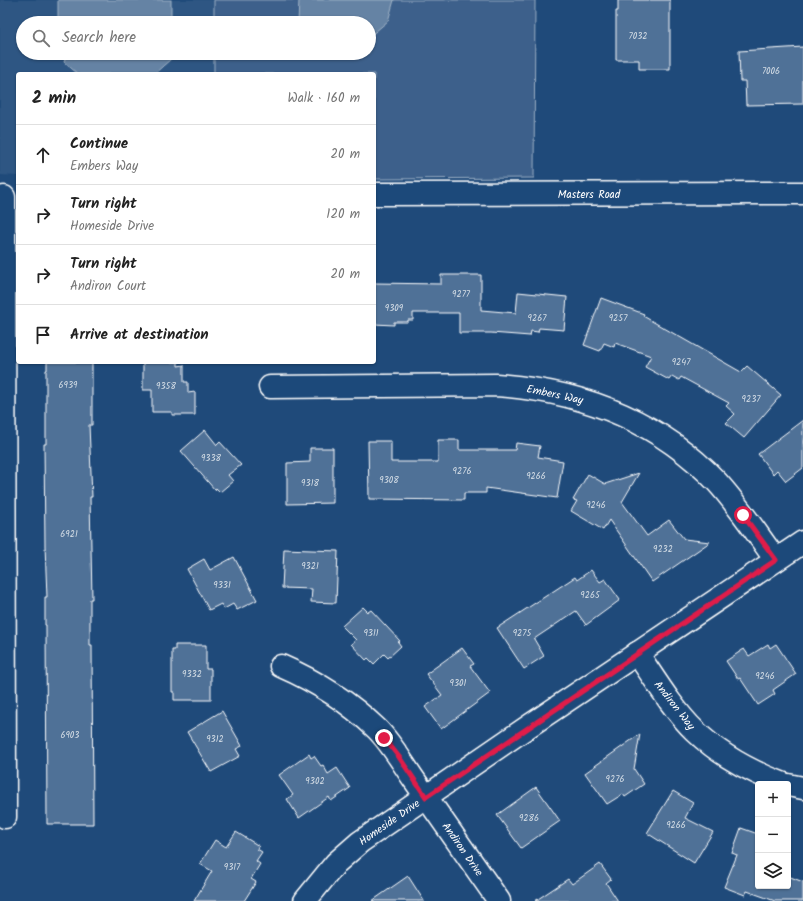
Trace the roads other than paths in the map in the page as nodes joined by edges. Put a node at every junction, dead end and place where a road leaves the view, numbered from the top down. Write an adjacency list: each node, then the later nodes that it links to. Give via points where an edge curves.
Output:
1 (803, 193): 2 (street, Masters Road)
2 (376, 194)
3 (7, 197): 9 (street)
4 (270, 387): 6 (street, Embers Way, via 496,385 567,395 593,403 653,431 696,463 738,507)
5 (803, 542): 6 (street, Homeside Drive)
6 (776, 560): 7 (street, Homeside Drive)
7 (637, 653): 10 (street, Andiron Way, via 695,731 737,763); 13 (street, Homeside Drive)
8 (281, 666): 13 (street, Andiron Drive, via 317,682 362,715 385,739)
9 (3, 730): 14 (street)
10 (776, 781)
11 (791, 786): 12 (street)
12 (803, 788)
13 (426, 797): 15 (street, Homeside Drive, via 343,856); 16 (street, Andiron Drive)
14 (5, 817)
15 (305, 901)
16 (499, 901)

